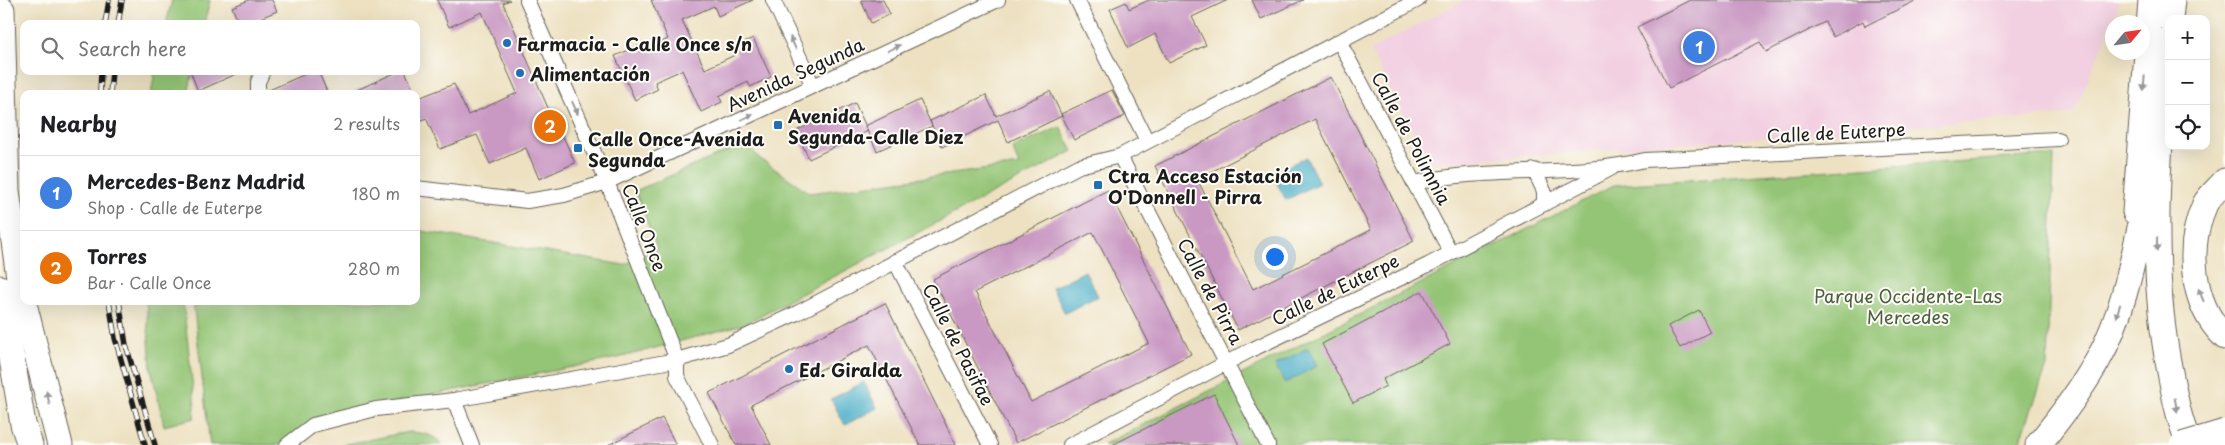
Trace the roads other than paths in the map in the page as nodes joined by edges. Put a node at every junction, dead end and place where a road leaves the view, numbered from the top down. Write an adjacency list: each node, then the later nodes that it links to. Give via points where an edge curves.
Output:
1 (526, 0): 22 (street, Calle Once, one-way to 22)
2 (773, 0): 13 (street, one-way to 2)
3 (998, 0): 13 (street, Avenida Segunda, one-way to 3)
4 (1077, 0): 16 (street)
5 (1418, 0): 10 (street)
6 (2151, 0): 28 (highway, one-way to 28)
7 (2172, 0): 9 (highway)
8 (2, 12): 29 (highway, one-way to 8, via 7,191)
9 (2170, 15)
10 (1339, 41): 16 (street); 23 (street, Calle de Polimnia)
11 (2167, 60): 17 (highway)
12 (261, 75): 14 (street)
13 (813, 86): 22 (street, Avenida Segunda, one-way to 13)
14 (258, 90)
15 (2058, 139): 19 (street, Calle de Euterpe, via 1645,160)
16 (1147, 141): 18 (street)
17 (2159, 142): 28 (highway); 47 (highway, one-way to 47, via 2157,265 2164,344 2180,424)
18 (1120, 156): 27 (street, via 1079,166); 34 (street, Calle de Pirra)
19 (1615, 167): 20 (street, Calle de Euterpe); 25 (street, Calle de Euterpe)
20 (1534, 170): 23 (street, Calle de Euterpe, via 1450,175); 25 (street, via 1544,192)
21 (2225, 181): 32 (highway, one-way to 21, via 2207,311 2198,288 2193,258 2196,229 2206,203)
22 (607, 182): 24 (street, Avenida Segunda, via 564,195 527,201); 33 (street, Calle Once)
23 (1414, 182): 26 (street, Calle de Polimnia)
24 (420, 188)
25 (1544, 204): 26 (street, Calle de Euterpe)
26 (1451, 253): 34 (street, Calle de Euterpe)
27 (895, 261): 33 (street, via 728,345); 42 (street, Calle de Pasifae)
28 (2131, 264): 45 (highway, one-way to 45, via 2118,311 2099,359 2068,408)
29 (20, 285)
30 (0, 288): 37 (highway, via 23,424)
31 (24, 305): 38 (highway, one-way to 31)
32 (2225, 337)
33 (678, 360): 35 (street); 41 (street, Calle Once, via 677,376)
34 (1228, 363): 43 (street, Calle de Euterpe); 44 (street, Calle de Pirra)
35 (454, 400): 39 (street, via 376,409 313,425); 40 (street)
36 (2225, 432): 46 (highway, bridge)
37 (30, 445)
38 (60, 445)
39 (287, 445)
40 (472, 445)
41 (712, 445)
42 (990, 445)
43 (1070, 445)
44 (1268, 445)
45 (2038, 445)
46 (2182, 445)
47 (2190, 445)

